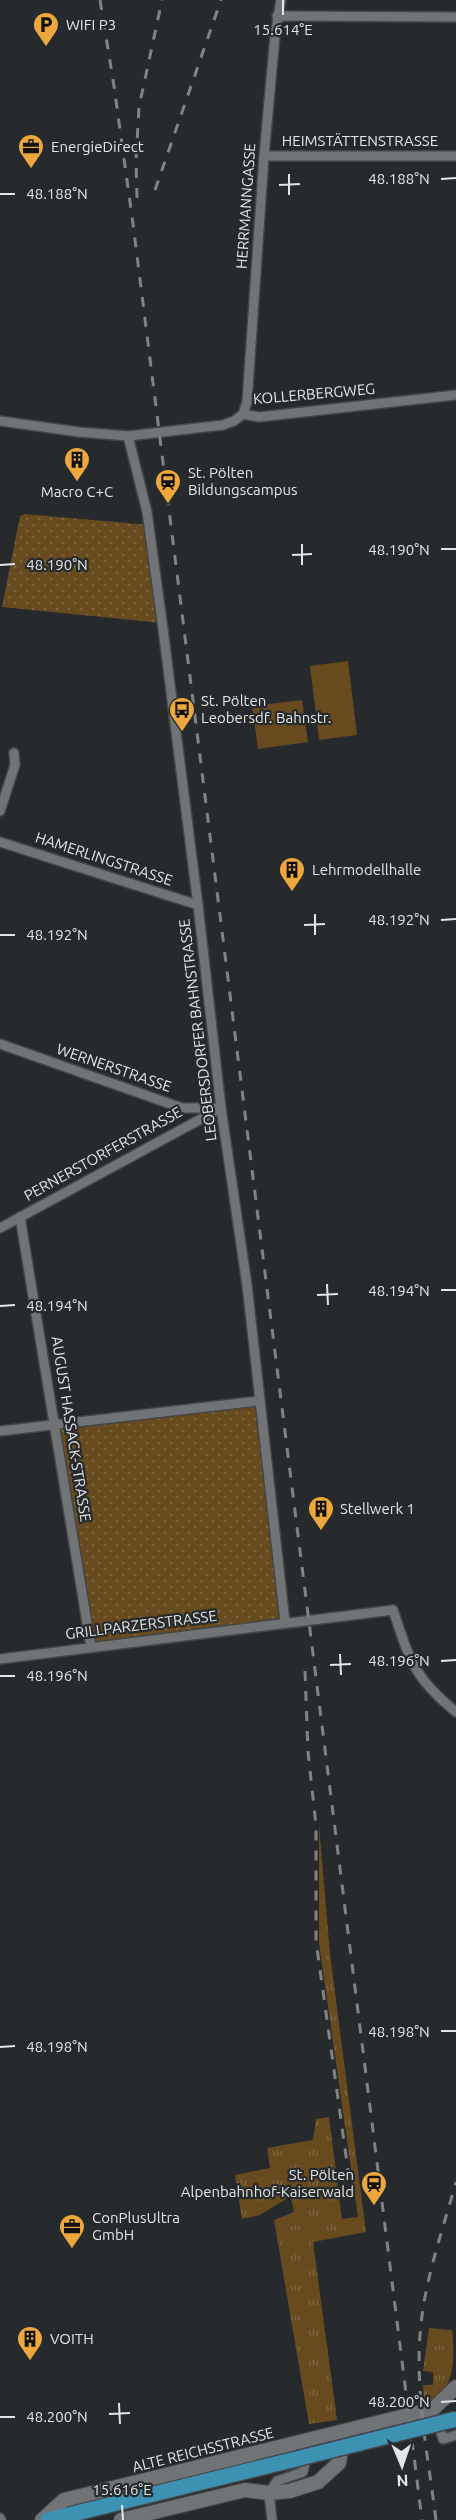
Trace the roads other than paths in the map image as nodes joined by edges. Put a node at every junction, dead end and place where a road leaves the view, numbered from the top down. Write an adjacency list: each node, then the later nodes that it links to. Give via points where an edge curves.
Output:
1 (281, 0): 2 (street, HERRMANNGASSE)
2 (277, 16): 3 (street); 4 (street, HERRMANNGASSE)
3 (456, 17)
4 (264, 156): 5 (street, HEIMSTÄTTENSTRASSE); 7 (street, HERRMANNGASSE, via 248,391)
5 (456, 156)
6 (456, 395): 7 (street, KOLLERBERGWEG, via 259,417)
7 (243, 414): 9 (street, KOLLERBERGWEG, via 223,425)
8 (0, 421): 9 (street, KOLLERBERGWEG)
9 (128, 436): 13 (street, LEOBERSDORFER BAHNSTRASSE, via 147,512)
10 (14, 753): 11 (street, via 15,765)
11 (0, 811)
12 (0, 842): 13 (street, HAMERLINGSTRASSE)
13 (198, 905): 15 (street, LEOBERSDORFER BAHNSTRASSE)
14 (0, 1044): 15 (street, WERNERSTRASSE, via 182,1108)
15 (221, 1107): 16 (street, PERNERSTORFERSTRASSE); 18 (street, LEOBERSDORFER BAHNSTRASSE, via 247,1285)
16 (20, 1217): 17 (street, PERNERSTORFERSTRASSE); 19 (street, AUGUST HASSACK-STRASSE)
17 (0, 1228)
18 (258, 1401): 19 (street); 21 (street, LEOBERSDORFER BAHNSTRASSE)
19 (56, 1425): 20 (street); 22 (street, AUGUST HASSACK-STRASSE)
20 (0, 1431)
21 (285, 1622): 22 (street, GRILLPARZERSTRASSE); 24 (street, GRILLPARZERSTRASSE, via 393,1610 417,1674)
22 (91, 1647): 23 (street, GRILLPARZERSTRASSE)
23 (0, 1659)
24 (456, 1712)
25 (456, 2387): 26 (street, ALTE REICHSSTRASSE)
26 (434, 2408): 28 (street, ALTE REICHSSTRASSE); 29 (street, via 443,2439)
27 (456, 2419): 33 (main road, bridge)
28 (345, 2432): 30 (street, ALTE REICHSSTRASSE); 31 (street, via 339,2463 318,2482)
29 (456, 2435)
30 (308, 2442): 31 (street, via 303,2472 277,2481); 32 (street, ALTE REICHSSTRASSE, via 64,2500)
31 (269, 2493): 34 (street, via 245,2490); 35 (street)
32 (42, 2520)
33 (48, 2520)
34 (121, 2520)
35 (272, 2520)

